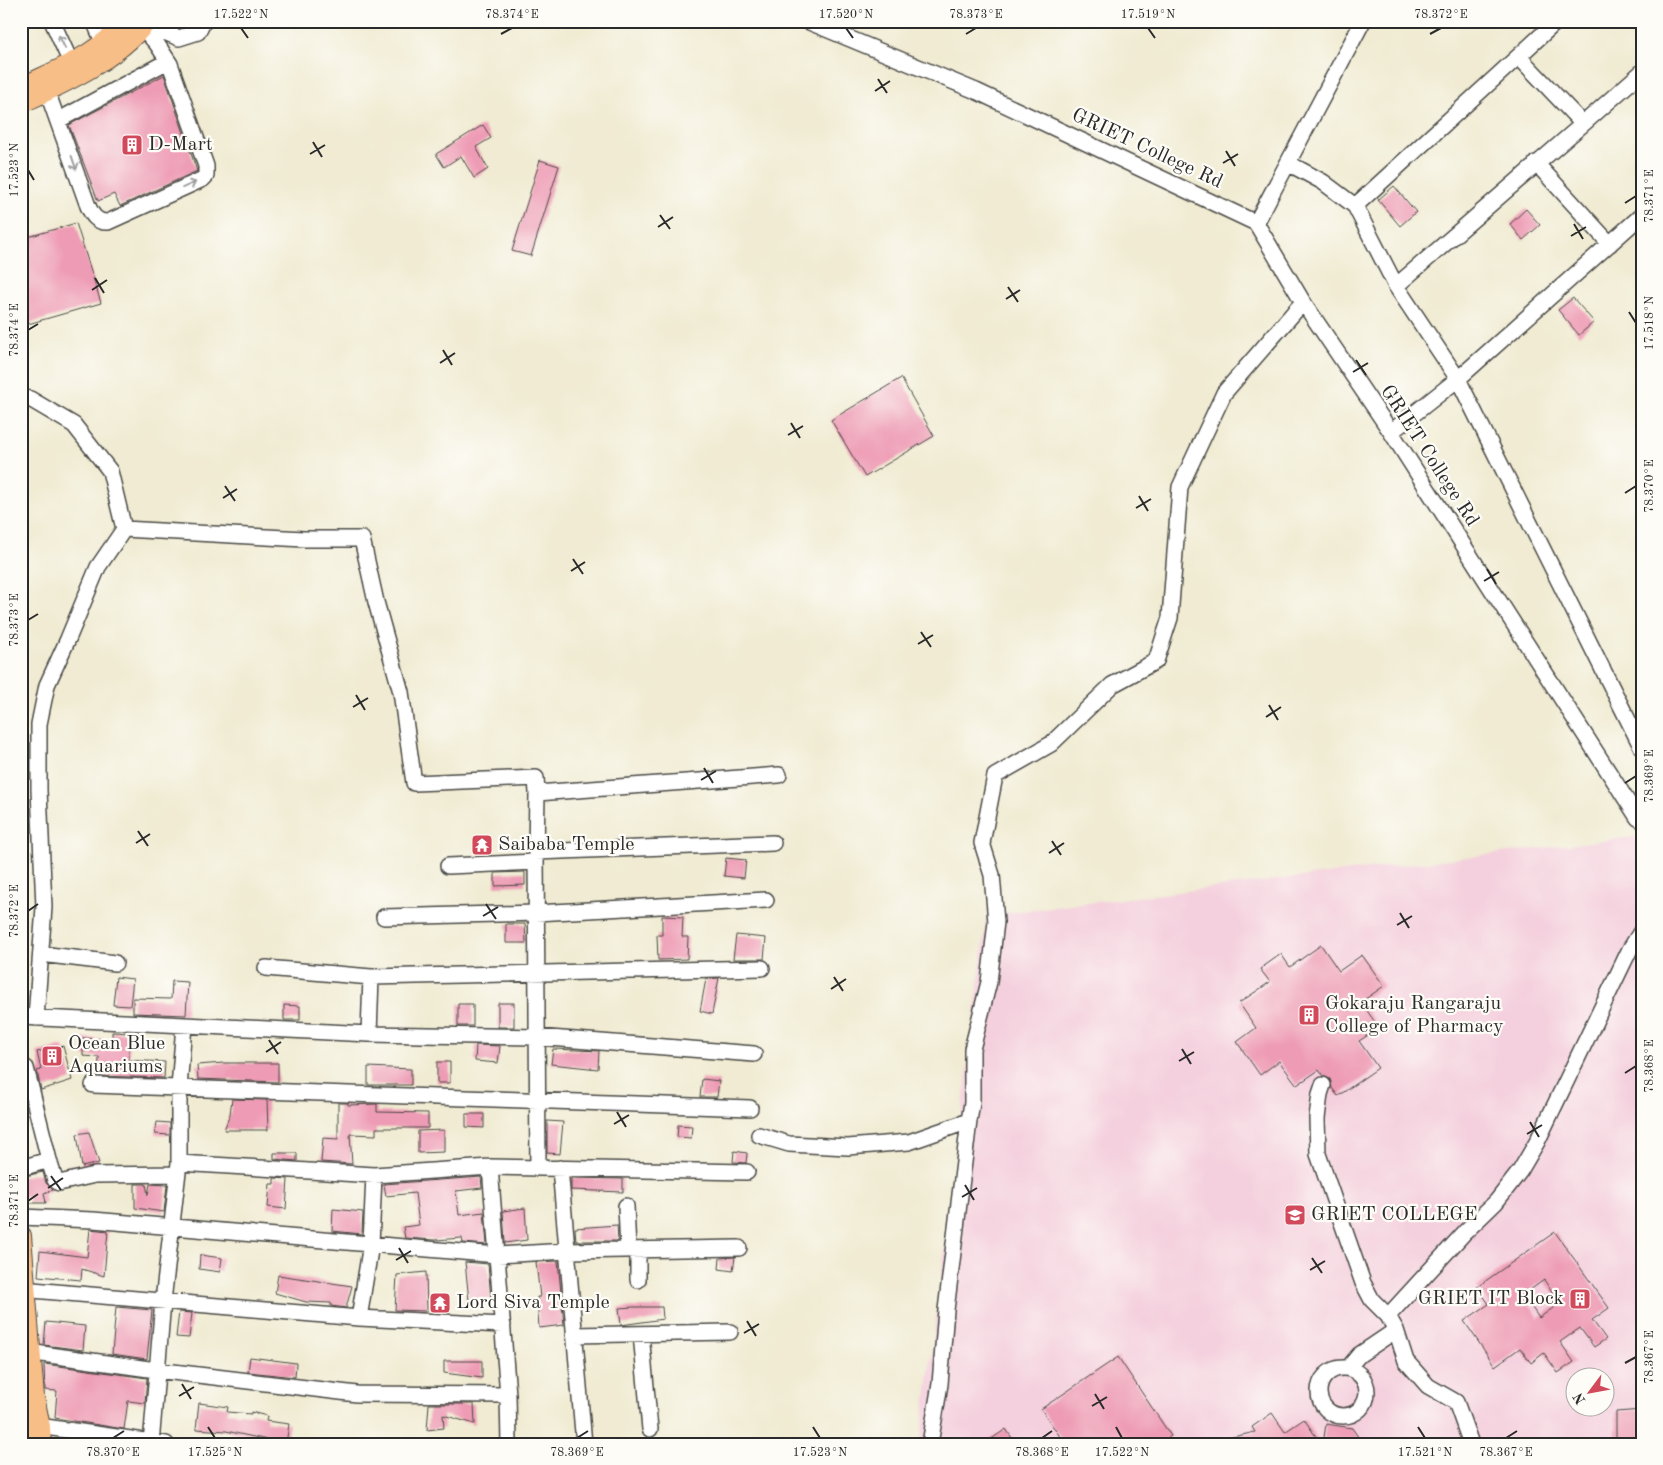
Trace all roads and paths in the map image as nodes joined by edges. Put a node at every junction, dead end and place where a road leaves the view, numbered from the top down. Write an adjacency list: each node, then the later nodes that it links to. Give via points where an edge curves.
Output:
1 (52, 21): 11 (street, one-way to 1)
2 (94, 21): 8 (street)
3 (204, 21): 7 (street, via 198,32 179,38)
4 (807, 21): 22 (street, GRIET College Rd, via 976,91)
5 (1363, 21): 18 (street)
6 (1557, 21): 9 (street)
7 (140, 23): 8 (main road); 10 (street); 14 (main road, via 133,38)
8 (103, 42): 11 (main road)
9 (1519, 57): 17 (street); 20 (street)
10 (168, 62): 16 (street); 16 (street, one-way to 10, via 88,206 96,219 102,222 203,179 206,166)
11 (72, 63): 13 (main road)
12 (1642, 72): 17 (street)
13 (21, 88)
14 (47, 91): 15 (main road); 16 (street)
15 (21, 103)
16 (59, 120)
17 (1583, 124): 19 (street)
18 (1288, 163): 20 (street); 22 (street)
19 (1536, 163): 23 (street); 24 (street)
20 (1355, 206): 24 (street)
21 (1642, 215): 23 (street)
22 (1256, 223): 25 (street, GRIET College Rd)
23 (1610, 244): 26 (street)
24 (1396, 286): 26 (street)
25 (1303, 302): 28 (street, GRIET College Rd); 58 (street, via 1224,393 1180,487 1170,618 1156,661 1112,685 1051,744 995,776 982,843 992,875 996,922 989,982 972,1049)
26 (1458, 379): 28 (street); 30 (street)
27 (21, 397): 29 (street, via 74,425 110,471)
28 (1391, 432): 33 (street, GRIET College Rd)
29 (124, 529): 32 (street, via 362,539 401,692 414,783 536,778); 41 (street, via 98,567 47,685 42,709 39,734 44,908)
30 (1642, 748)
31 (779, 775): 32 (street)
32 (537, 793): 35 (street)
33 (1642, 820)
34 (773, 843): 35 (street)
35 (536, 857): 36 (street); 38 (street)
36 (448, 866)
37 (766, 900): 38 (street)
38 (536, 913): 39 (street); 45 (street)
39 (384, 917)
40 (1642, 930): 81 (street, via 1520,1171 1496,1202)
41 (41, 954): 42 (street); 47 (street)
42 (115, 963)
43 (266, 968): 46 (street)
44 (762, 968): 45 (street)
45 (536, 973): 46 (street); 50 (street)
46 (372, 976): 49 (street)
47 (29, 1018): 48 (street)
48 (184, 1025): 49 (street); 55 (street)
49 (369, 1034): 50 (street)
50 (536, 1037): 51 (street); 56 (street)
51 (754, 1054)
52 (26, 1068): 60 (street)
53 (93, 1085): 55 (street)
54 (1323, 1085): 81 (street, via 1318,1118 1318,1154 1363,1283 1372,1300)
55 (179, 1088): 56 (street); 65 (street)
56 (537, 1101): 57 (street); 63 (street)
57 (750, 1108)
58 (969, 1122): 59 (street, via 909,1142 848,1147 789,1144); 99 (street, via 940,1384)
59 (759, 1135)
60 (49, 1160): 62 (street); 65 (street, via 59,1183 95,1175)
61 (490, 1167): 63 (street); 67 (street); 76 (street)
62 (21, 1168)
63 (538, 1168): 64 (street)
64 (560, 1168): 66 (street); 75 (street)
65 (179, 1169): 67 (street); 70 (street)
66 (747, 1172)
67 (374, 1175): 72 (street)
68 (626, 1206): 74 (street)
69 (21, 1217): 70 (street)
70 (172, 1226): 72 (street); 79 (street)
71 (21, 1236): 78 (main road)
72 (372, 1244): 76 (street); 82 (street)
73 (739, 1248): 74 (street)
74 (633, 1250): 75 (street); 77 (street)
75 (567, 1252): 76 (street); 87 (street)
76 (497, 1255): 83 (street)
77 (638, 1280)
78 (24, 1289): 79 (street); 80 (main road)
79 (163, 1301): 82 (street); 90 (street)
80 (25, 1309): 88 (main road)
81 (1388, 1316): 84 (street)
82 (359, 1318): 83 (street)
83 (503, 1325): 91 (street)
84 (1396, 1330): 89 (street, via 1359,1355); 100 (street, via 1406,1361 1428,1386 1456,1402)
85 (730, 1332): 86 (street)
86 (640, 1334): 87 (street); 93 (street)
87 (574, 1335): 98 (street)
88 (26, 1352): 90 (street); 92 (main road)
89 (1348, 1368)
90 (156, 1370): 91 (street, via 357,1394); 95 (street)
91 (508, 1395): 97 (street)
92 (26, 1397): 94 (main road)
93 (650, 1429)
94 (33, 1435): 95 (street)
95 (151, 1443): 96 (street)
96 (166, 1444)
97 (509, 1444)
98 (584, 1444)
99 (930, 1444)
100 (1471, 1444)

